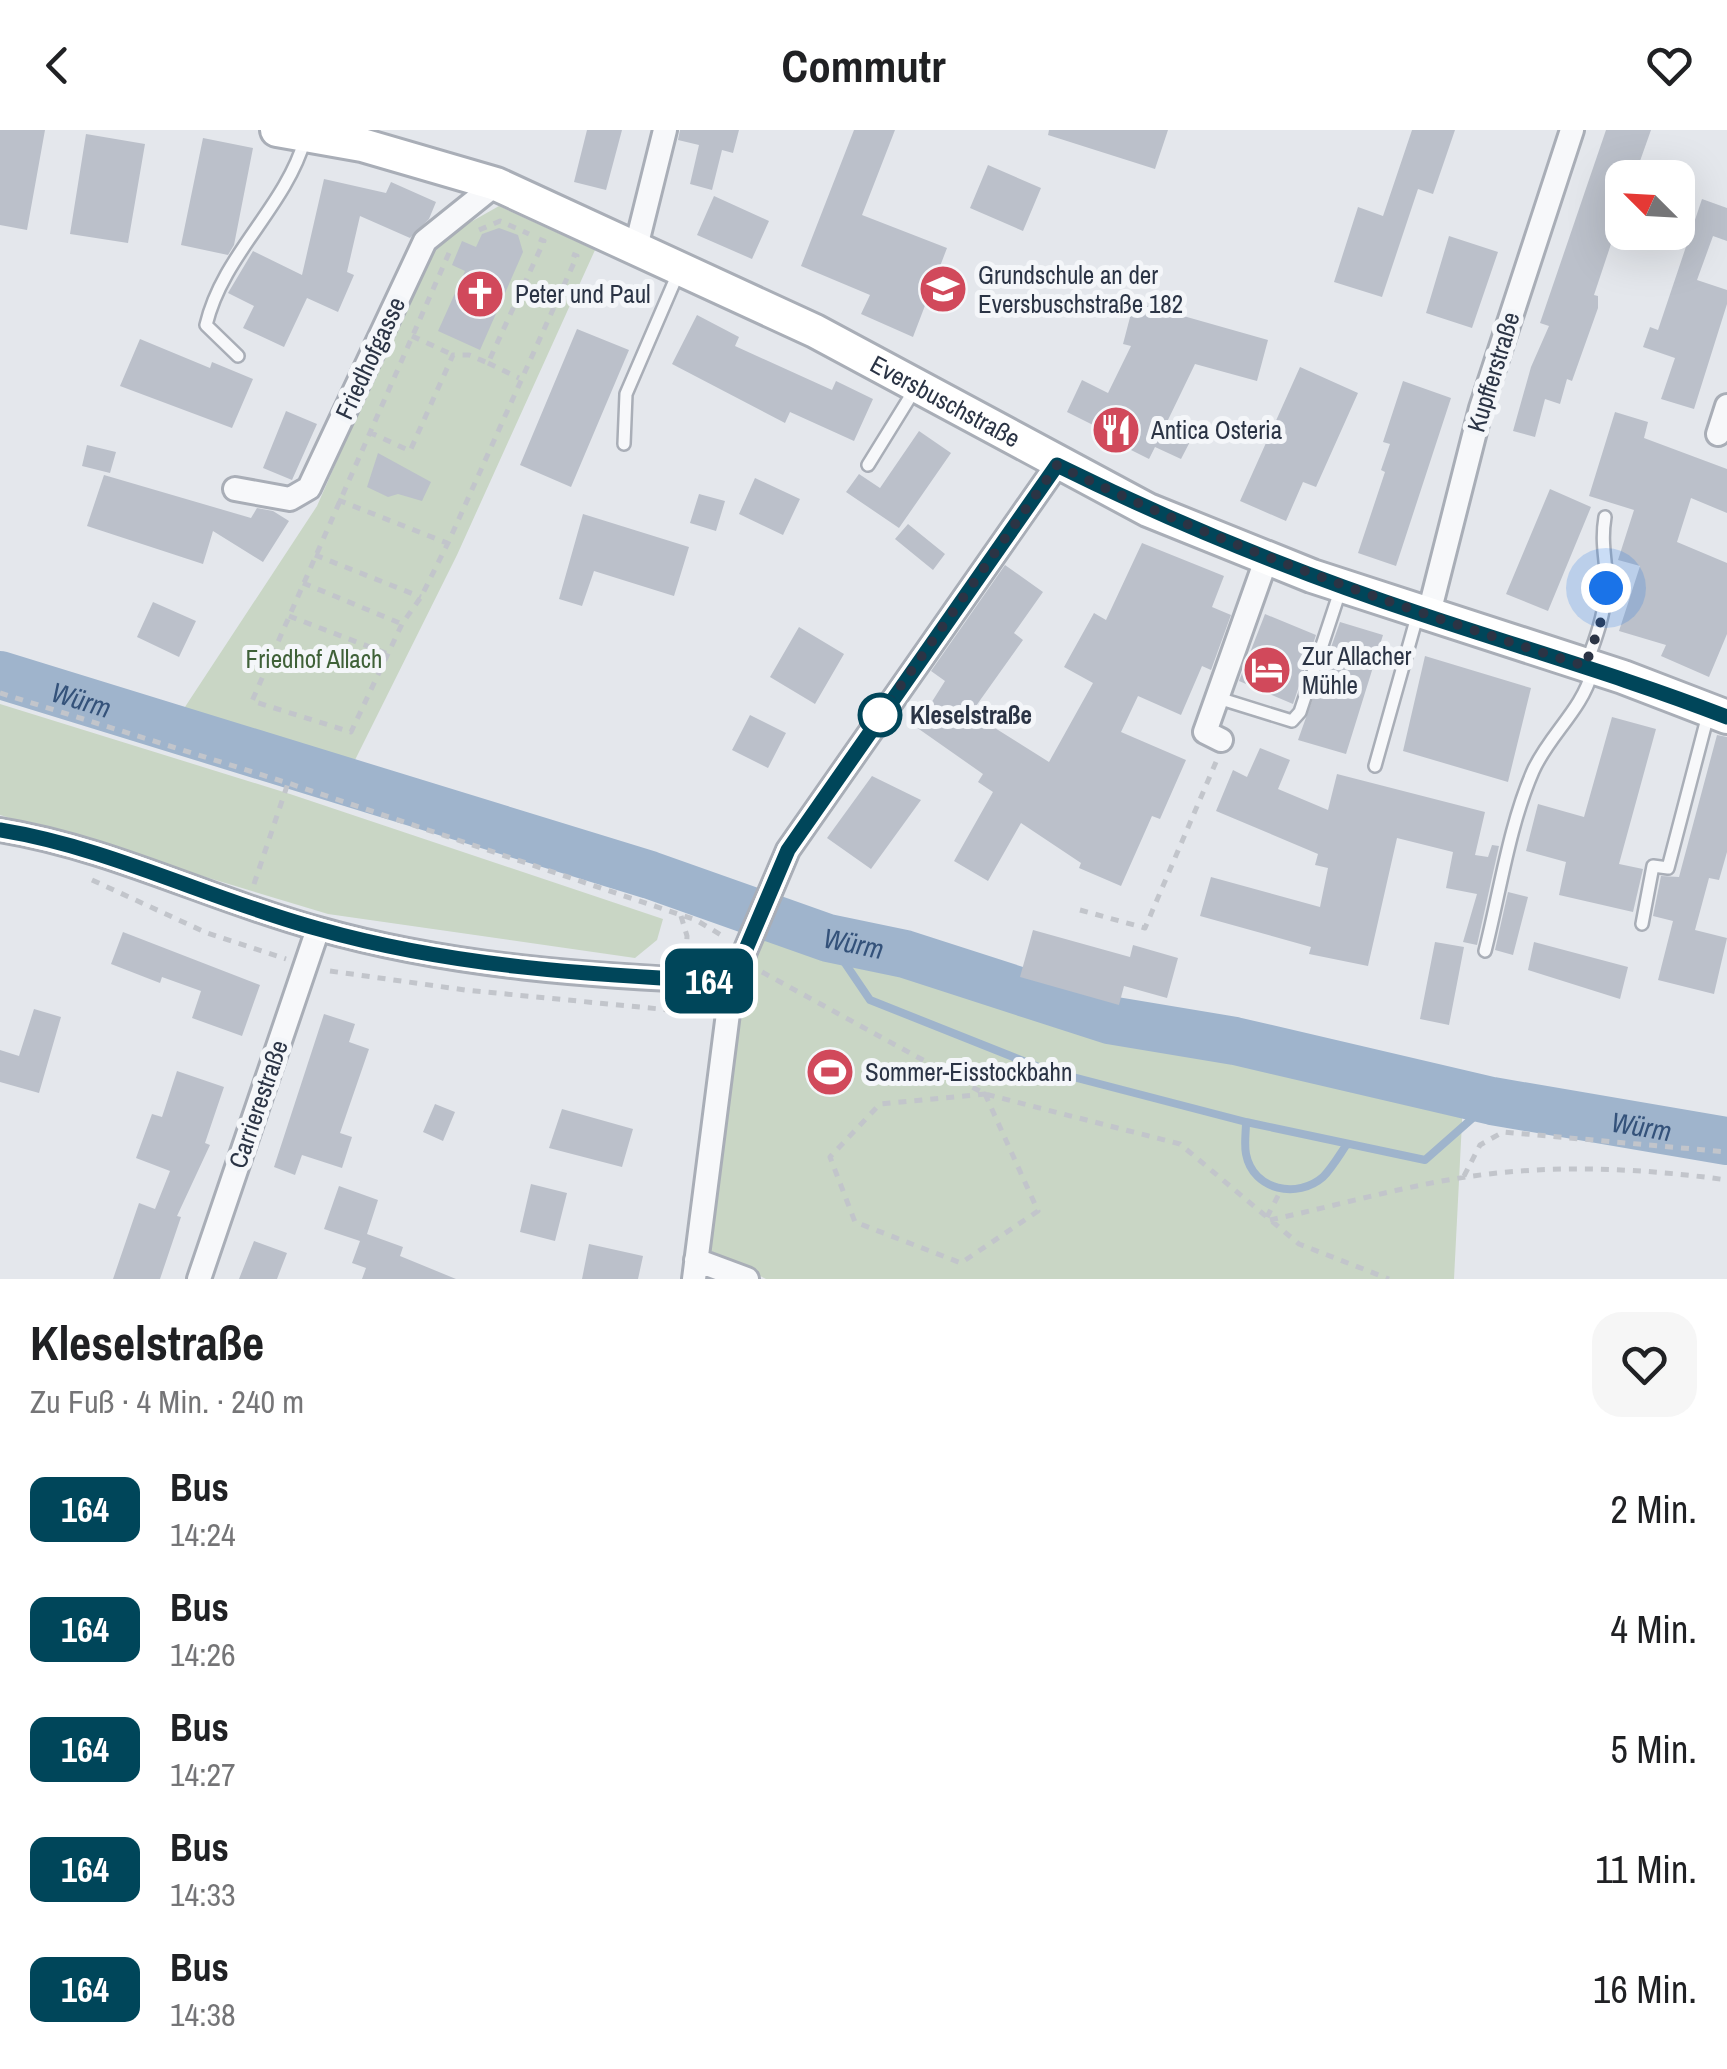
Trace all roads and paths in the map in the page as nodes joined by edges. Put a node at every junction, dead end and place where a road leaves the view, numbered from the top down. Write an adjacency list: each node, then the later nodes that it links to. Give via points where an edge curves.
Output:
1 (665, 130): 9 (street)
2 (1572, 130): 32 (street, Kupfferstraße, via 1481,408)
3 (291, 132): 4 (main road, Eversbuschstraße); 12 (lane, via 296,168 214,290 206,325)
4 (496, 184): 5 (main road, Eversbuschstraße); 23 (street, Friedhofgasse, via 425,241 309,488 290,499)
5 (556, 210): 8 (path); 9 (main road, Eversbuschstraße)
6 (470, 233): 8 (path, via 500,221)
7 (456, 239): 11 (path)
8 (544, 241): 14 (path); 15 (path, via 577,256)
9 (636, 246): 10 (main road, Eversbuschstraße)
10 (681, 268): 16 (main road, Eversbuschstraße); 20 (lane, via 626,394)
11 (412, 336): 13 (path); 18 (path)
12 (238, 356)
13 (453, 356): 14 (path); 18 (path, via 410,451)
14 (488, 364): 15 (path)
15 (519, 378): 26 (path)
16 (917, 386): 21 (main road, Eversbuschstraße); 22 (lane)
17 (1727, 406): 19 (street)
18 (369, 432): 24 (path)
19 (1718, 434)
20 (624, 444)
21 (1057, 465): 28 (main road, Eversbuschstraße); 50 (street, via 807,820)
22 (868, 466)
23 (235, 489)
24 (338, 500): 26 (path); 27 (path)
25 (1605, 518): 36 (lane, via 1600,548 1606,588)
26 (448, 543): 31 (path)
27 (315, 555): 29 (path); 31 (path)
28 (1266, 560): 30 (main road, Eversbuschstraße); 38 (street)
29 (303, 584): 33 (path); 34 (path)
30 (1342, 587): 32 (main road, Eversbuschstraße); 38 (lane, via 1292,721)
31 (422, 597): 34 (path)
32 (1423, 615): 36 (main road, Eversbuschstraße); 41 (lane)
33 (289, 616): 35 (path); 35 (path, via 252,701 351,732)
34 (402, 624): 35 (path)
35 (388, 654)
36 (1589, 667): 39 (main road, Eversbuschstraße); 49 (lane, via 1577,708 1533,771)
37 (0, 693): 42 (path)
38 (1218, 698): 40 (street, via 1205,732)
39 (1718, 714): 47 (lane, via 1668,868 1653,866)
40 (1220, 740): 45 (path, via 1145,928)
41 (1375, 766)
42 (288, 783): 44 (path); 46 (path)
43 (0, 830): 44 (street, via 131,864)
44 (246, 904): 48 (street)
45 (1080, 910)
46 (681, 915): 50 (path); 51 (path, via 687,936)
47 (1642, 924)
48 (318, 929): 51 (street, via 534,969); 59 (street, Carrierestraße)
49 (1486, 951)
50 (742, 958): 51 (street); 52 (path); 58 (street)
51 (684, 980)
52 (985, 1094): 52 (path, via 880,1104 830,1157 855,1222 961,1263 1038,1211); 57 (path, via 1180,1144)
53 (1727, 1152): 54 (path, via 1502,1132 1480,1145)
54 (1463, 1177): 55 (path, via 1642,1170); 57 (path)
55 (1727, 1180)
56 (1280, 1192): 57 (path)
57 (1268, 1219): 61 (path, via 1300,1244)
58 (695, 1269): 60 (street)
59 (198, 1279)
60 (747, 1279)
61 (1389, 1279)

